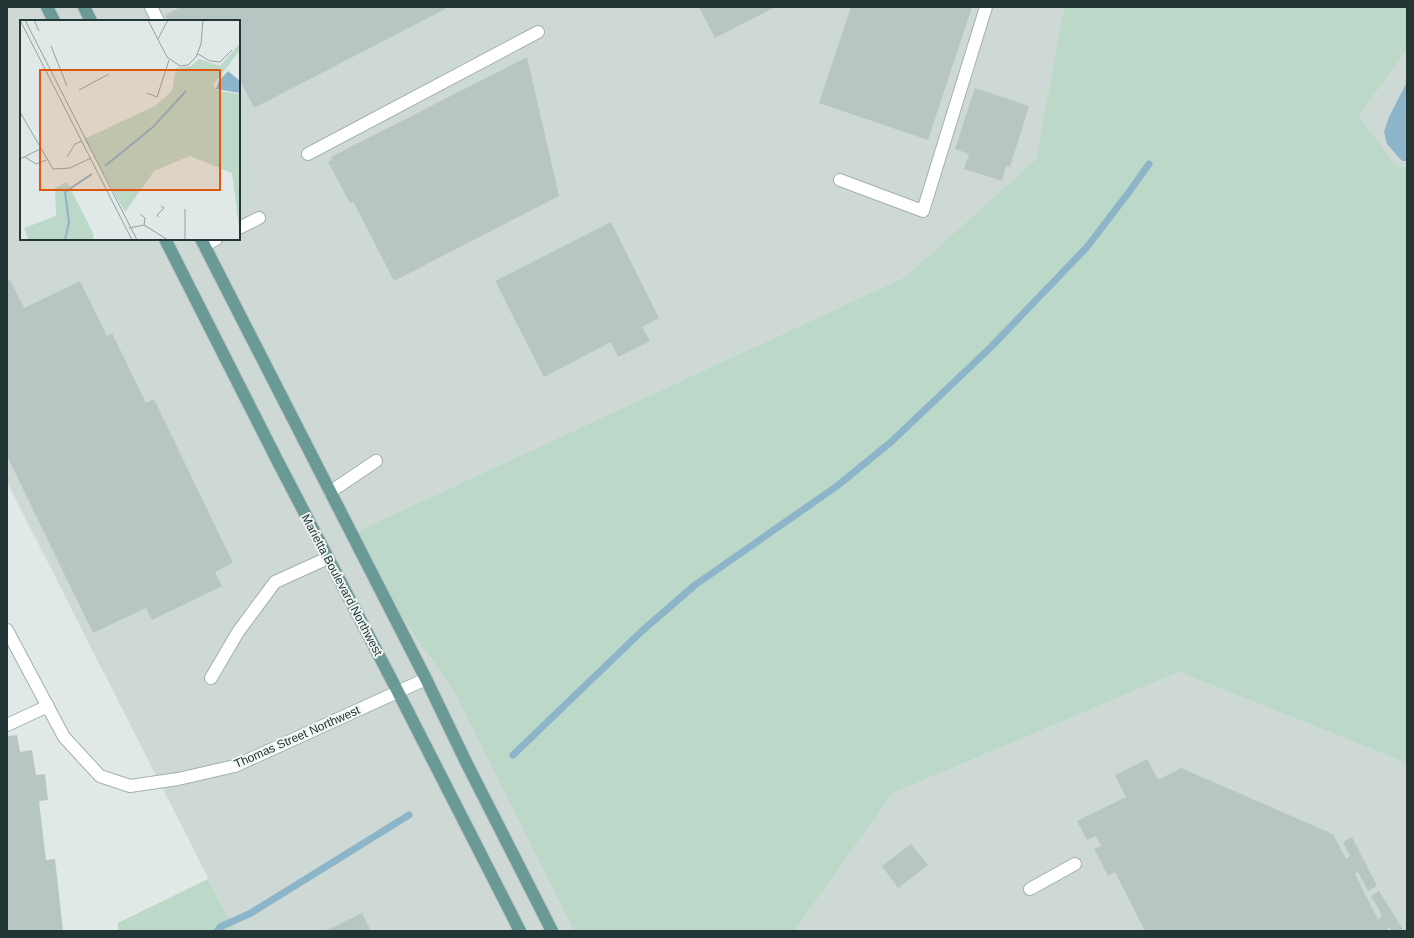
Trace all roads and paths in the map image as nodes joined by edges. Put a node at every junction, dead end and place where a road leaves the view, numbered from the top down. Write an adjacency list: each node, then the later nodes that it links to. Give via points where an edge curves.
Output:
1 (47, 7): 5 (main road)
2 (84, 7): 6 (main road)
3 (151, 7): 7 (street)
4 (986, 7): 10 (street, via 923,211)
5 (54, 20)
6 (90, 20)
7 (158, 20)
8 (538, 32): 9 (street)
9 (308, 154)
10 (840, 180)
11 (258, 218): 12 (street)
12 (240, 227)
13 (166, 240): 17 (main road, Marietta Boulevard Northwest)
14 (202, 242): 16 (main road)
15 (376, 461): 16 (street)
16 (330, 492): 20 (main road)
17 (328, 558): 19 (street, via 275,582 238,632); 21 (main road, Marietta Boulevard Northwest)
18 (7, 630): 22 (street, Thomas Street Northwest)
19 (211, 678)
20 (426, 679): 21 (street, Thomas Street Northwest); 27 (main road)
21 (398, 692): 22 (street, Thomas Street Northwest, via 235,766 178,779 130,786 100,776 64,737); 26 (main road, Marietta Boulevard Northwest)
22 (48, 706): 23 (street)
23 (7, 726)
24 (1075, 864): 25 (street)
25 (1030, 888)
26 (520, 931)
27 (552, 931)

